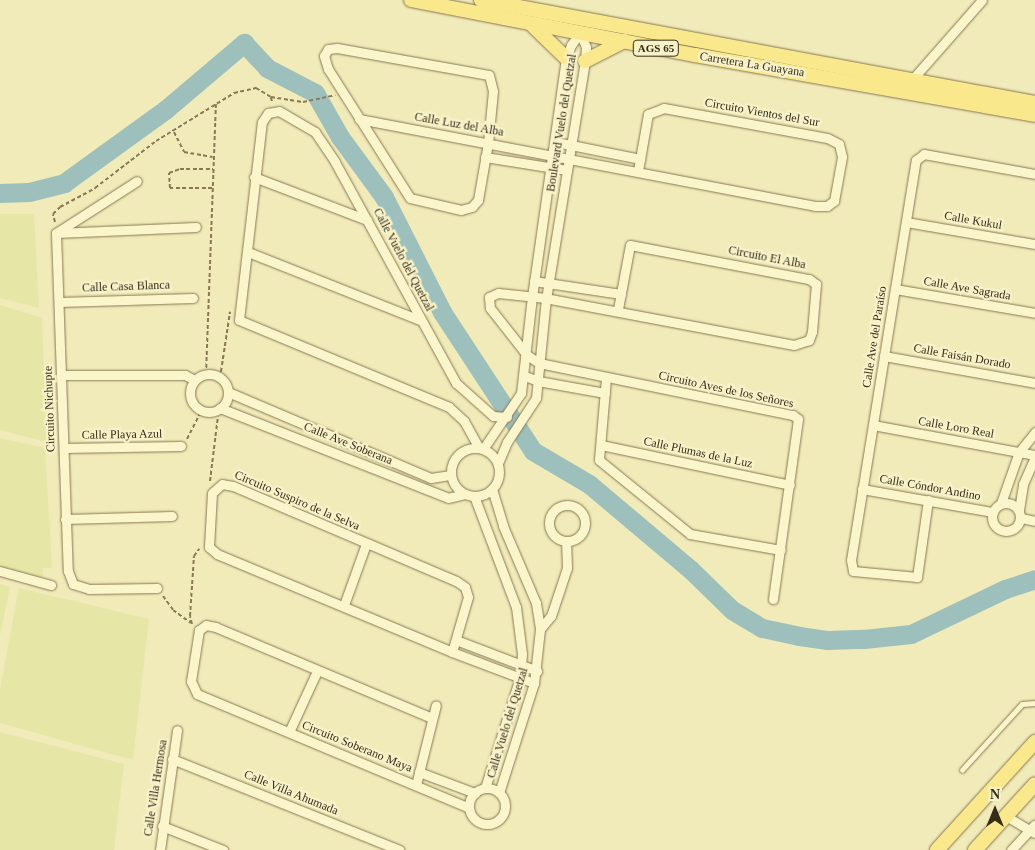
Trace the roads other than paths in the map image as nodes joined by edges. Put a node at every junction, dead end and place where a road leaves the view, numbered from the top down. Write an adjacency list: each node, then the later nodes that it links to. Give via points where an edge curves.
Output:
1 (411, 0): 4 (main road, Carretera La Guayana / AGS 65)
2 (481, 0): 5 (main road, via 494,8 575,26); 6 (main road, Carretera La Guayana / AGS 65)
3 (982, 0): 10 (street)
4 (529, 23): 5 (main road, Carretera La Guayana / AGS 65); 8 (main road)
5 (580, 33): 6 (main road, via 589,27 692,42); 7 (main road, Carretera La Guayana / AGS 65); 8 (street, Boulevard Vuelo del Quetzal); 9 (street, Boulevard Vuelo del Quetzal, via 586,47)
6 (707, 40): 10 (main road, Carretera La Guayana / AGS 65)
7 (624, 41): 9 (main road); 10 (main road, Carretera La Guayana / AGS 65)
8 (566, 58): 9 (street); 14 (street, Boulevard Vuelo del Quetzal)
9 (585, 62): 16 (street, Boulevard Vuelo del Quetzal)
10 (907, 85): 11 (main road, Carretera La Guayana / AGS 65); 12 (main road, Carretera La Guayana / AGS 65)
11 (1035, 103)
12 (1035, 115)
13 (358, 119): 15 (street, Calle Luz del Alba); 15 (street, via 328,69 324,56 328,49 489,75 493,91); 18 (street, via 410,198 461,210 472,207 478,200)
14 (556, 142): 16 (street); 17 (street, Boulevard Vuelo del Quetzal)
15 (488, 143): 17 (street, Calle Luz del Alba); 18 (street)
16 (570, 145): 19 (street, Boulevard Vuelo del Quetzal); 20 (street)
17 (554, 155): 19 (street, Calle Luz del Alba); 21 (street, Boulevard Vuelo del Quetzal)
18 (485, 157): 21 (street)
19 (569, 158): 22 (street, Boulevard Vuelo del Quetzal); 23 (street, Circuito Vientos del Sur)
20 (640, 159): 23 (street, Circuito Vientos del Sur); 23 (street, Circuito Vientos del Sur, via 648,114 664,108 827,138 838,144 842,157 834,201 826,206)
21 (552, 168): 22 (street); 33 (street, Boulevard Vuelo del Quetzal)
22 (567, 170): 34 (street, Boulevard Vuelo del Quetzal)
23 (638, 171)
24 (1035, 174): 28 (street, Calle Ave del Paraíso, via 924,154 916,160)
25 (254, 177): 27 (street); 27 (street, Calle Vuelo del Quetzal, via 262,122 268,113 278,111 315,132); 32 (street)
26 (137, 181): 30 (street)
27 (367, 220): 43 (street, Calle Vuelo del Quetzal)
28 (906, 222): 31 (street, Calle Kukul); 35 (street, Calle Ave del Paraíso)
29 (196, 227): 30 (street)
30 (56, 233): 40 (street, Circuito Nichupte)
31 (1035, 244)
32 (248, 252): 43 (street); 62 (street, via 239,320 449,407 464,421)
33 (534, 281): 34 (street); 37 (street, Boulevard Vuelo del Quetzal)
34 (550, 284): 36 (street); 39 (street, Boulevard Vuelo del Quetzal)
35 (895, 290): 42 (street, Calle Ave Sagrada); 45 (street, Calle Ave del Paraíso)
36 (621, 294): 41 (street, Circuito El Alba); 41 (street, Circuito El Alba, via 630,246 639,245 809,279 816,284 818,291 812,332 809,340 802,344 773,342)
37 (532, 297): 39 (street, Circuito El Alba); 44 (street, Boulevard Vuelo del Quetzal); 44 (street, Circuito El Alba, via 498,293 489,297 490,308)
38 (193, 298): 40 (street, Calle Casa Blanca)
39 (546, 298): 41 (street, Circuito El Alba); 46 (street, Boulevard Vuelo del Quetzal)
40 (59, 302): 47 (street, Circuito Nichupte)
41 (618, 309)
42 (1035, 313)
43 (420, 320): 56 (street, Calle Vuelo del Quetzal, via 456,383 493,416)
44 (527, 355): 46 (street); 48 (street, Boulevard Vuelo del Quetzal)
45 (884, 356): 52 (street, Calle Faisán Dorado); 57 (street, Calle Ave del Paraíso)
46 (539, 363): 49 (street, Circuito Aves de los Señores); 51 (street, Boulevard Vuelo del Quetzal)
47 (62, 375): 50 (street, via 185,375); 61 (street, Circuito Nichupte)
48 (524, 376): 51 (street); 56 (street, Boulevard Vuelo del Quetzal, via 519,400)
49 (606, 378): 54 (street); 67 (street, Circuito Aves de los Señores, via 792,415 798,419 799,428)
50 (195, 380): 53 (street, via 206,374 220,378); 55 (street, via 191,386 191,400 200,410 207,412)
51 (538, 382): 54 (street); 65 (street, Boulevard Vuelo del Quetzal, via 533,404 507,442)
52 (1035, 384)
53 (228, 392): 55 (street); 66 (street, Calle Ave Soberana, via 431,478)
54 (605, 393): 59 (street)
55 (220, 408): 70 (street, Calle Ave Soberana, via 448,498)
56 (507, 417): 62 (street, Boulevard Vuelo del Quetzal)
57 (873, 425): 63 (street, Calle Loro Real); 69 (street, Calle Ave del Paraíso)
58 (1035, 432): 63 (street)
59 (601, 445): 67 (street, Calle Plumas de la Luz); 80 (street, via 600,460 690,534)
60 (181, 446): 61 (street, Calle Playa Azul)
61 (64, 448): 76 (street, Circuito Nichupte)
62 (481, 448): 65 (street); 66 (street, via 458,454)
63 (1019, 452): 64 (street, Calle Loro Real); 72 (street)
64 (1035, 456): 74 (street, via 1023,484)
65 (498, 463): 68 (street, via 498,480)
66 (451, 475): 70 (street, via 454,483)
67 (790, 485): 80 (street, Circuito Aves de los Señores)
68 (492, 489): 70 (street); 86 (street, Calle Vuelo del Quetzal, via 503,526 536,604)
69 (862, 489): 71 (street, Calle Cóndor Andino); 71 (street, Calle Ave del Paraíso, via 851,560 853,571 912,579 918,572)
70 (470, 495): 89 (street, Calle Vuelo del Quetzal, via 516,607)
71 (928, 500): 73 (street, Calle Cóndor Andino)
72 (1001, 503): 73 (street); 74 (street, via 1009,503)
73 (993, 512): 74 (street, via 995,526 1003,531 1013,530)
74 (1020, 514): 77 (street)
75 (172, 516): 76 (street)
76 (65, 519): 83 (street, Circuito Nichupte, via 68,572 73,584 89,589)
77 (1035, 521)
78 (566, 542): 78 (street, via 576,539 586,526 583,514 567,505 556,508 549,521 551,533); 86 (street, via 567,568 551,616)
79 (366, 544): 85 (street, Circuito Suspiro de la Selva); 85 (street, Circuito Suspiro de la Selva, via 233,486 222,484 212,493 209,547 217,554); 87 (street, Circuito Suspiro de la Selva, via 456,581 465,588 468,597)
80 (782, 550): 84 (street, Circuito Aves de los Señores)
81 (0, 571): 82 (street)
82 (52, 585)
83 (157, 588)
84 (773, 600)
85 (344, 605): 88 (street)
86 (540, 629): 91 (street, Calle Vuelo del Quetzal)
87 (456, 640): 88 (street, Circuito Suspiro de la Selva); 89 (street)
88 (452, 652): 92 (street)
89 (522, 666): 91 (street); 92 (street, Calle Vuelo del Quetzal)
90 (317, 670): 96 (street); 98 (street, Circuito Soberano Maya); 98 (street, Circuito Soberano Maya, via 216,627 206,626 199,630 192,689)
91 (537, 671): 93 (street, Calle Vuelo del Quetzal)
92 (520, 677): 93 (street); 105 (street, Calle Vuelo del Quetzal)
93 (534, 683): 107 (street, Calle Vuelo del Quetzal)
94 (1035, 704): 101 (lane, via 1022,704)
95 (436, 705): 96 (street, Circuito Soberano Maya)
96 (432, 718): 102 (street, Circuito Soberano Maya)
97 (177, 730): 100 (street, Calle Villa Hermosa)
98 (289, 732): 104 (street, Circuito Soberano Maya)
99 (1035, 742): 115 (main road)
100 (172, 759): 110 (street, Calle Villa Hermosa); 114 (street, Calle Villa Ahumada)
101 (962, 770)
102 (419, 772): 104 (street, Circuito Soberano Maya); 106 (street, Circuito Soberano Maya)
103 (1035, 784): 109 (main road)
104 (416, 785): 108 (street, Circuito Soberano Maya)
105 (485, 788): 106 (street); 107 (street)
106 (475, 793): 108 (street)
107 (499, 793): 108 (street, via 505,808 498,821 482,824 473,818)
108 (469, 808)
109 (1006, 816): 111 (street); 116 (main road)
110 (162, 826): 112 (street, Calle Villa Hermosa); 113 (street)
111 (1033, 830): 117 (street)
112 (160, 850)
113 (223, 850)
114 (400, 850)
115 (937, 850)
116 (975, 850)
117 (1011, 850)

